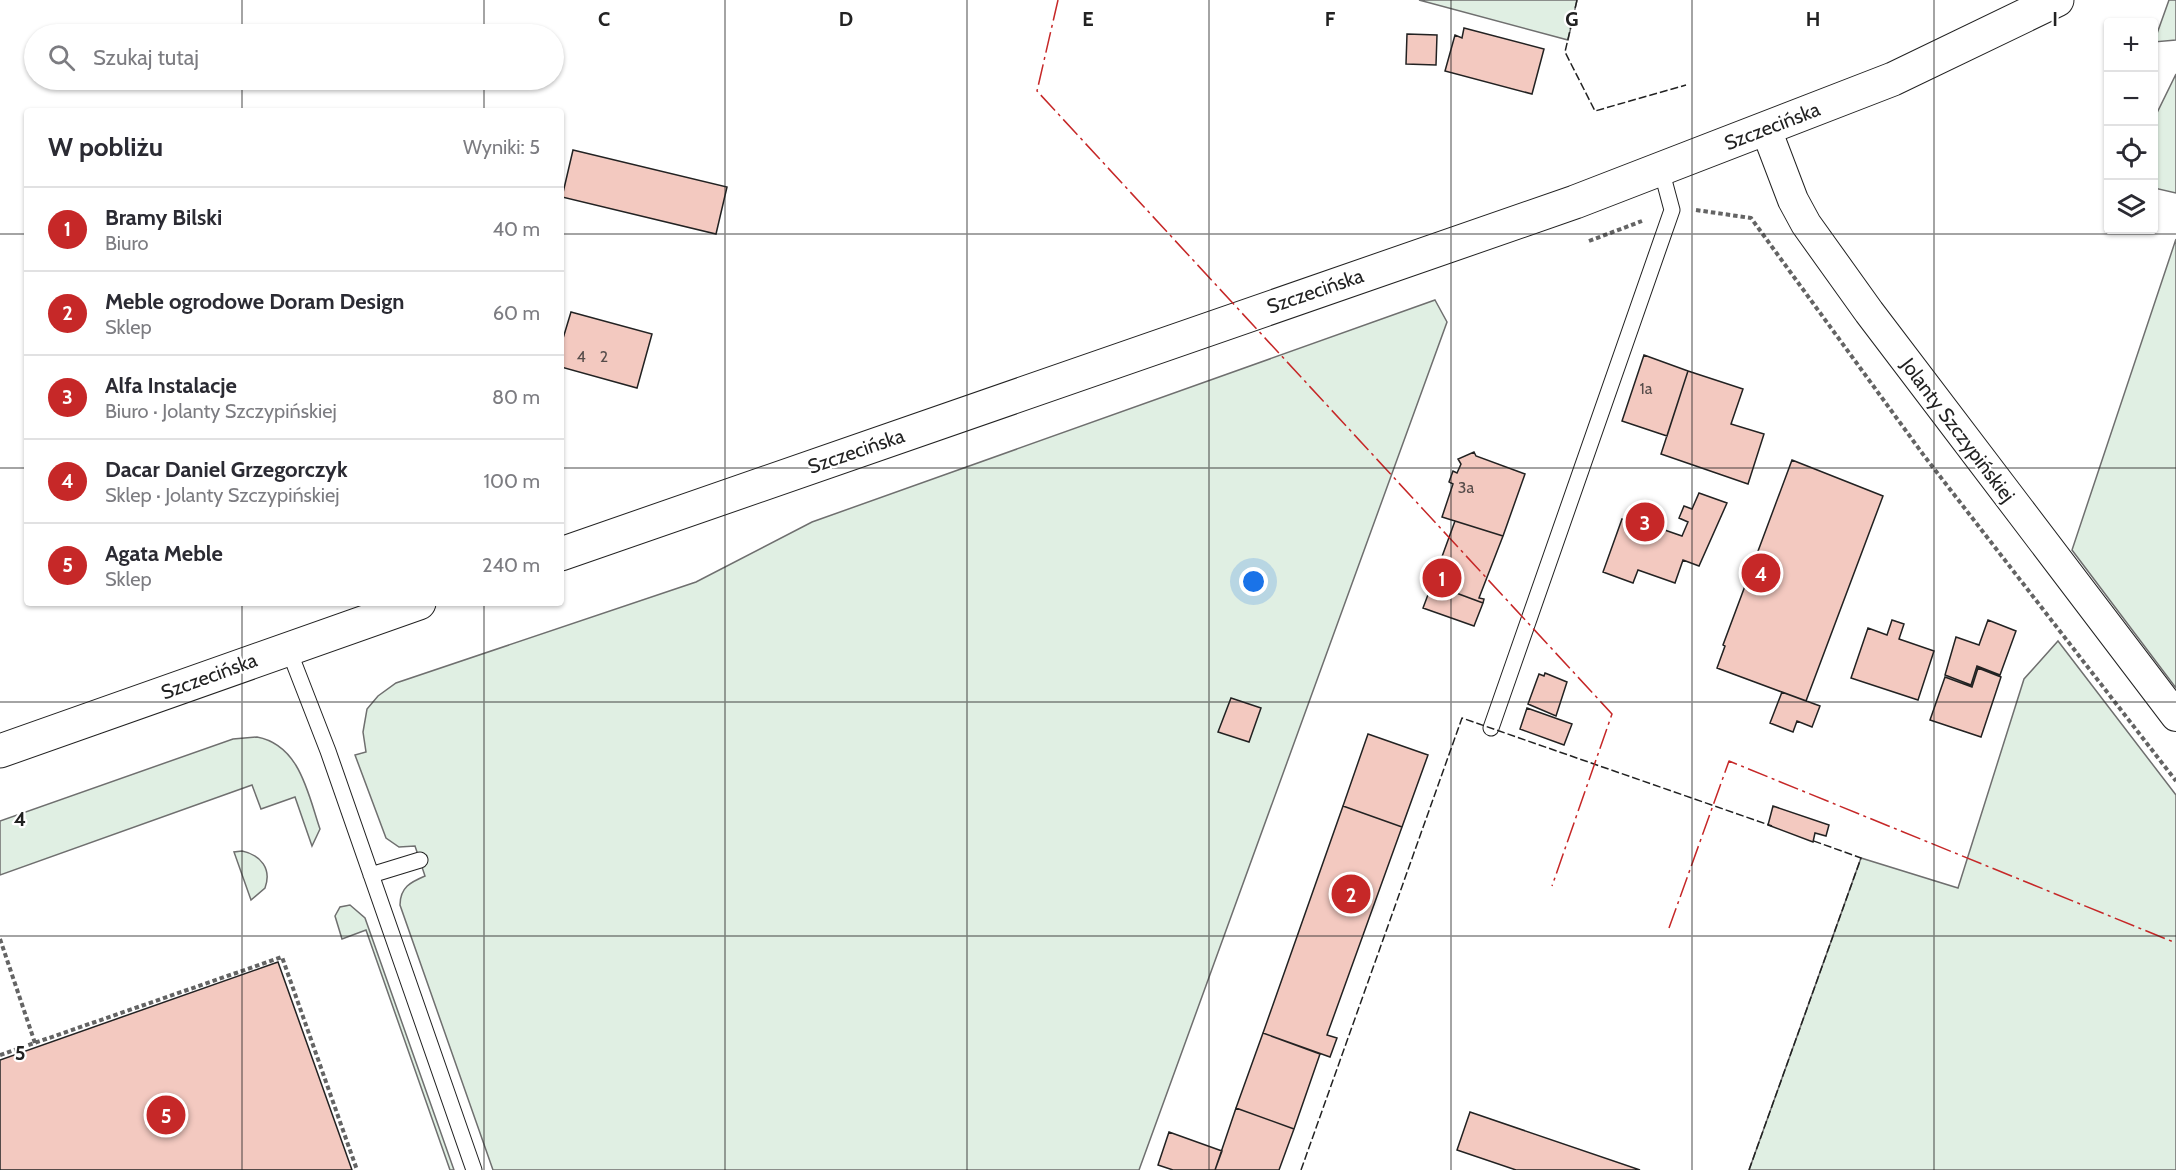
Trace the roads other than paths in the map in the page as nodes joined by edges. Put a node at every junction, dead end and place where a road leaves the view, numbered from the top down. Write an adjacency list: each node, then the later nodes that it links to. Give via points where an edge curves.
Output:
1 (2057, 0): 2 (main road, Szczecińska, via 1893,79)
2 (1766, 129): 3 (main road, Szczecińska); 7 (street, Jolanty Szczypińskiej, via 1806,224)
3 (1661, 169): 4 (main road, Szczecińska); 8 (lane, via 1671,210)
4 (564, 553)
5 (410, 606): 6 (main road, Szczecińska)
6 (288, 648): 9 (main road, Szczecińska); 11 (lane)
7 (2176, 716)
8 (1491, 728)
9 (0, 751)
10 (420, 860): 11 (lane)
11 (371, 875): 12 (lane)
12 (474, 1170)

